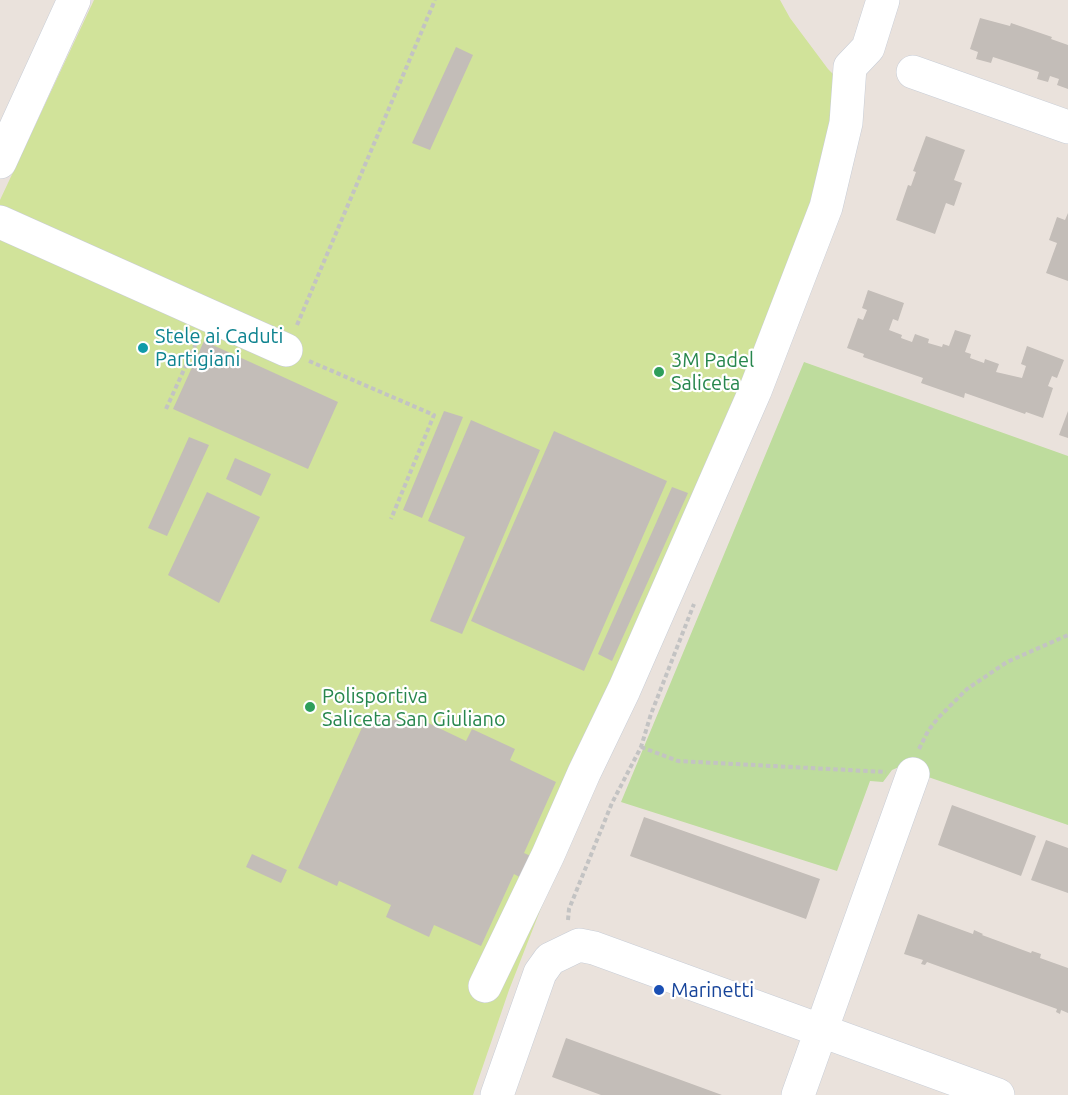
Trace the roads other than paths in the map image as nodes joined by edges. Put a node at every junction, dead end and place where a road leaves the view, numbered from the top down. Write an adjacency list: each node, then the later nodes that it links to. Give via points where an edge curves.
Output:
1 (74, 0): 5 (street)
2 (884, 0): 9 (street, via 868,48 850,68 846,123 826,207 755,391 624,690)
3 (914, 72): 4 (street)
4 (1068, 127)
5 (0, 162)
6 (0, 222): 7 (street)
7 (286, 350)
8 (913, 774): 10 (street)
9 (485, 986)
10 (821, 1031): 11 (street, via 579,945 550,959 540,973); 12 (street); 13 (street)
11 (497, 1095)
12 (798, 1095)
13 (998, 1095)

